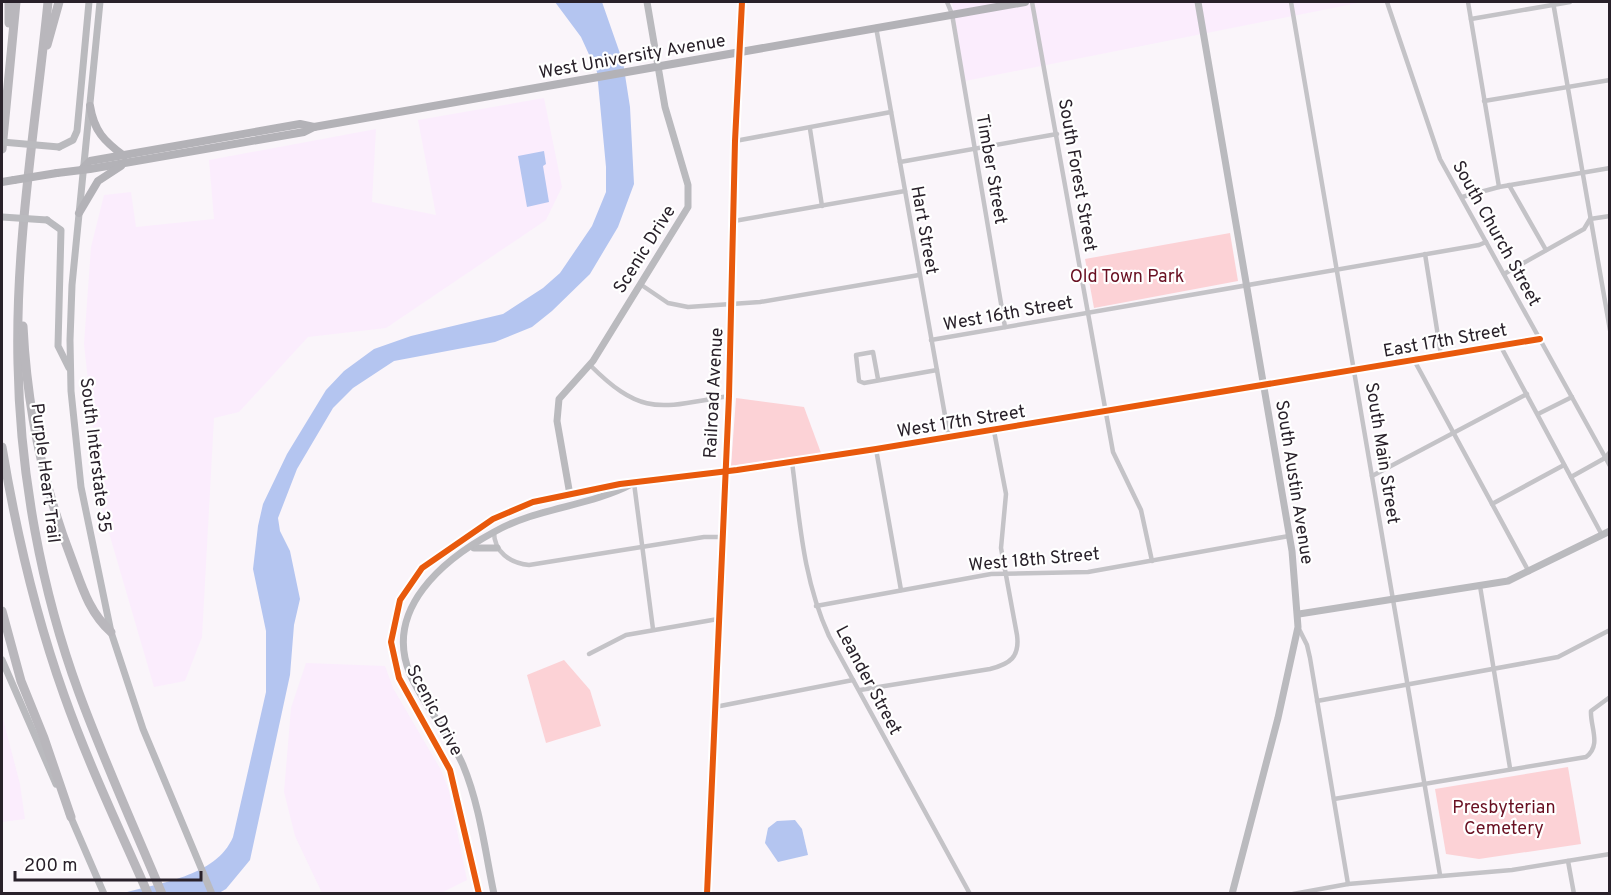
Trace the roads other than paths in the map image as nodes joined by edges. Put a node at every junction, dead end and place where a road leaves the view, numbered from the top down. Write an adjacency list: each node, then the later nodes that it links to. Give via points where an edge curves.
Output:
1 (9, 2): 29 (highway)
2 (16, 2): 29 (highway)
3 (48, 2): 22 (highway, Purple Heart Trail)
4 (59, 2): 22 (highway)
5 (89, 2): 33 (street, bridge, via 73,140 59,147)
6 (100, 2): 27 (street, South Interstate 35)
7 (647, 2): 23 (street, Scenic Drive)
8 (742, 2): 21 (street, Railroad Avenue)
9 (947, 2): 18 (street, Timber Street)
10 (1025, 2): 18 (main road, West University Avenue)
11 (1032, 2): 31 (street, South Forest Street)
12 (1198, 2): 60 (street, South Austin Avenue)
13 (1291, 2): 56 (street, South Main Street)
14 (1387, 2): 45 (street, South Church Street, via 1434,143)
15 (1468, 2): 19 (street)
16 (1570, 2): 17 (street)
17 (1553, 3): 19 (street); 25 (street)
18 (952, 14): 20 (main road, West University Avenue); 35 (street, Timber Street)
19 (1471, 19): 26 (street)
20 (876, 27): 21 (main road, West University Avenue); 28 (street, Hart Street)
21 (738, 52): 23 (main road, West University Avenue); 32 (street, Railroad Avenue)
22 (41, 61): 55 (highway, Purple Heart Trail)
23 (658, 67): 36 (main road, West University Avenue, via 314,127 300,124); 59 (street, Scenic Drive, via 689,199 684,216)
24 (1610, 80): 25 (street)
25 (1567, 88): 26 (street); 40 (street)
26 (1484, 101): 43 (street)
27 (90, 106): 36 (main road, via 100,136); 38 (street, South Interstate 35)
28 (891, 112): 30 (street); 37 (street, Hart Street)
29 (5, 115): 34 (highway)
30 (810, 129): 32 (street); 46 (street)
31 (1057, 134): 35 (street); 62 (street, South Forest Street)
32 (735, 141): 51 (street, Railroad Avenue)
33 (2, 142)
34 (2, 148)
35 (974, 148): 37 (street); 63 (street, Timber Street)
36 (125, 159): 38 (main road, West University Avenue, via 90,161); 47 (main road, via 98,181)
37 (900, 162): 44 (street, Hart Street)
38 (83, 168): 41 (main road, West University Avenue, bridge); 47 (street, South Interstate 35)
39 (1610, 168): 40 (street)
40 (1581, 173): 42 (street); 50 (street)
41 (2, 182)
42 (1509, 185): 43 (street); 53 (street)
43 (1499, 187): 45 (street)
44 (905, 190): 46 (street); 57 (street, Hart Street)
45 (1462, 197): 52 (street, South Church Street)
46 (822, 206): 51 (street)
47 (79, 213): 71 (street, South Interstate 35)
48 (1610, 216): 50 (street)
49 (2, 217): 71 (street, bridge, via 47,220 62,230 58,346)
50 (1590, 219): 53 (street, via 1584,229); 64 (street)
51 (734, 221): 61 (street, Railroad Avenue)
52 (1486, 242): 54 (street, West 16th Street); 58 (street, South Church Street)
53 (1546, 250): 58 (street)
54 (1425, 255): 56 (street, West 16th Street); 68 (street)
55 (20, 264): 119 (highway, via 26,385 43,476 90,606); 145 (highway, Purple Heart Trail, via 21,423 40,555 79,693)
56 (1338, 269): 60 (street, West 16th Street); 73 (street, South Main Street)
57 (919, 274): 61 (street); 66 (street, Hart Street)
58 (1504, 274): 65 (street, South Church Street)
59 (640, 284): 61 (street, via 658,298 678,306); 70 (street, Scenic Drive)
60 (1246, 285): 62 (street, West 16th Street); 75 (street, South Austin Avenue)
61 (732, 304): 77 (street, Railroad Avenue)
62 (1089, 312): 63 (street, West 16th Street); 79 (street, South Forest Street)
63 (1005, 327): 66 (street, West 16th Street)
64 (1610, 330)
65 (1540, 339): 67 (street, East 17th Street); 78 (street, South Church Street)
66 (932, 340): 72 (street, Hart Street)
67 (1500, 345): 68 (street, East 17th Street); 76 (street)
68 (1441, 355): 69 (street, East 17th Street)
69 (1414, 360): 73 (street, East 17th Street); 82 (street)
70 (590, 365): 77 (street, via 620,393 649,405); 95 (street, Scenic Drive, via 563,393 557,406)
71 (70, 370): 119 (street, South Interstate 35, via 81,487)
72 (936, 370): 74 (street); 83 (street, Hart Street)
73 (1356, 370): 75 (street, West 17th Street); 92 (street, South Main Street)
74 (878, 379): 74 (street, via 873,352 856,356 859,381)
75 (1264, 386): 79 (street, West 17th Street); 101 (street, South Austin Avenue)
76 (1527, 394): 80 (street); 82 (street)
77 (729, 396): 91 (street, Railroad Avenue)
78 (1572, 397): 80 (street); 87 (street, South Church Street)
79 (1106, 412): 81 (street, West 17th Street); 106 (street, South Forest Street, via 1113,452 1141,510)
80 (1538, 414): 89 (street)
81 (994, 431): 83 (street, West 17th Street); 108 (street, via 1006,494 1001,539)
82 (1452, 432): 92 (street); 97 (street)
83 (949, 438): 85 (street, West 17th Street)
84 (2, 447): 144 (highway, Purple Heart Trail, via 22,553 39,617 70,712)
85 (876, 449): 88 (street, West 17th Street); 110 (street)
86 (1610, 452): 87 (street)
87 (1605, 459): 90 (street, South Church Street); 93 (street)
88 (792, 462): 91 (street, West 17th Street); 112 (street, Leander Street, via 807,573)
89 (1564, 465): 93 (street); 97 (street)
90 (1610, 466)
91 (724, 471): 94 (street, West 17th Street); 102 (street, Railroad Avenue)
92 (1372, 476): 111 (street, South Main Street)
93 (1571, 477): 100 (street)
94 (634, 483): 95 (street, West 17th Street); 96 (street, West 17th Street); 104 (street)
95 (570, 493): 96 (street, Scenic Drive); 130 (street, Scenic Drive, via 517,507 493,519 422,568 400,600 391,642 395,667 404,691)
96 (572, 504): 99 (street, Scenic Drive, via 526,516)
97 (1492, 504): 107 (street)
98 (1610, 531): 100 (street)
99 (494, 532): 103 (street); 105 (street, Scenic Drive)
100 (1602, 535): 107 (street)
101 (1289, 536): 106 (street, West 18th Street); 114 (street, South Austin Avenue)
102 (721, 537): 104 (street); 115 (street, Railroad Avenue)
103 (497, 548): 104 (street, via 509,560 529,565); 105 (street)
104 (640, 548): 117 (street)
105 (466, 551): 129 (street, Scenic Drive, via 437,572 420,591 404,635 410,674)
106 (1152, 561): 108 (street, West 18th Street, via 1068,574)
107 (1529, 572): 109 (street)
108 (1005, 573): 110 (street, West 18th Street); 125 (street, via 1018,645 1012,660 990,669)
109 (1480, 586): 111 (street); 122 (street)
110 (902, 590): 112 (street, West 18th Street)
111 (1394, 601): 114 (street); 124 (street, South Main Street)
112 (816, 606): 123 (street, Leander Street)
113 (2, 611): 136 (highway, via 21,681)
114 (1299, 614): 116 (street, South Austin Avenue)
115 (718, 619): 117 (street); 128 (street, Railroad Avenue)
116 (1298, 627): 127 (street, via 1307,645); 151 (street, South Austin Avenue)
117 (652, 629): 120 (street, via 626,634)
118 (1610, 630): 122 (street, via 1558,657)
119 (111, 632): 146 (street, South Interstate 35, via 159,771)
120 (590, 654)
121 (2, 660): 136 (street)
122 (1494, 670): 124 (street); 131 (street)
123 (853, 680): 125 (street, Leander Street); 128 (street)
124 (1408, 685): 127 (street); 132 (street, South Main Street)
125 (860, 690): 150 (street, Leander Street)
126 (1610, 697): 131 (street, via 1591,711 1595,742 1586,757)
127 (1317, 701): 133 (street)
128 (714, 707): 149 (street, Railroad Avenue)
129 (457, 752): 130 (street); 134 (street, Scenic Drive)
130 (444, 758): 135 (street, Scenic Drive)
131 (1510, 768): 132 (street)
132 (1424, 783): 133 (street); 141 (street, South Main Street)
133 (1334, 799): 142 (street)
134 (475, 800): 135 (street); 139 (street, Scenic Drive)
135 (459, 803): 140 (street, Scenic Drive)
136 (70, 817): 143 (street)
137 (1610, 854): 138 (street)
138 (1569, 861): 141 (street); 153 (street)
139 (489, 867): 140 (street); 148 (street, Scenic Drive)
140 (474, 870): 147 (street, Scenic Drive)
141 (1440, 875): 142 (street)
142 (1348, 884): 152 (street)
143 (104, 894)
144 (147, 894)
145 (162, 894)
146 (212, 894)
147 (479, 894)
148 (494, 894)
149 (707, 894)
150 (970, 894)
151 (1232, 894)
152 (1293, 894)
153 (1574, 894)

